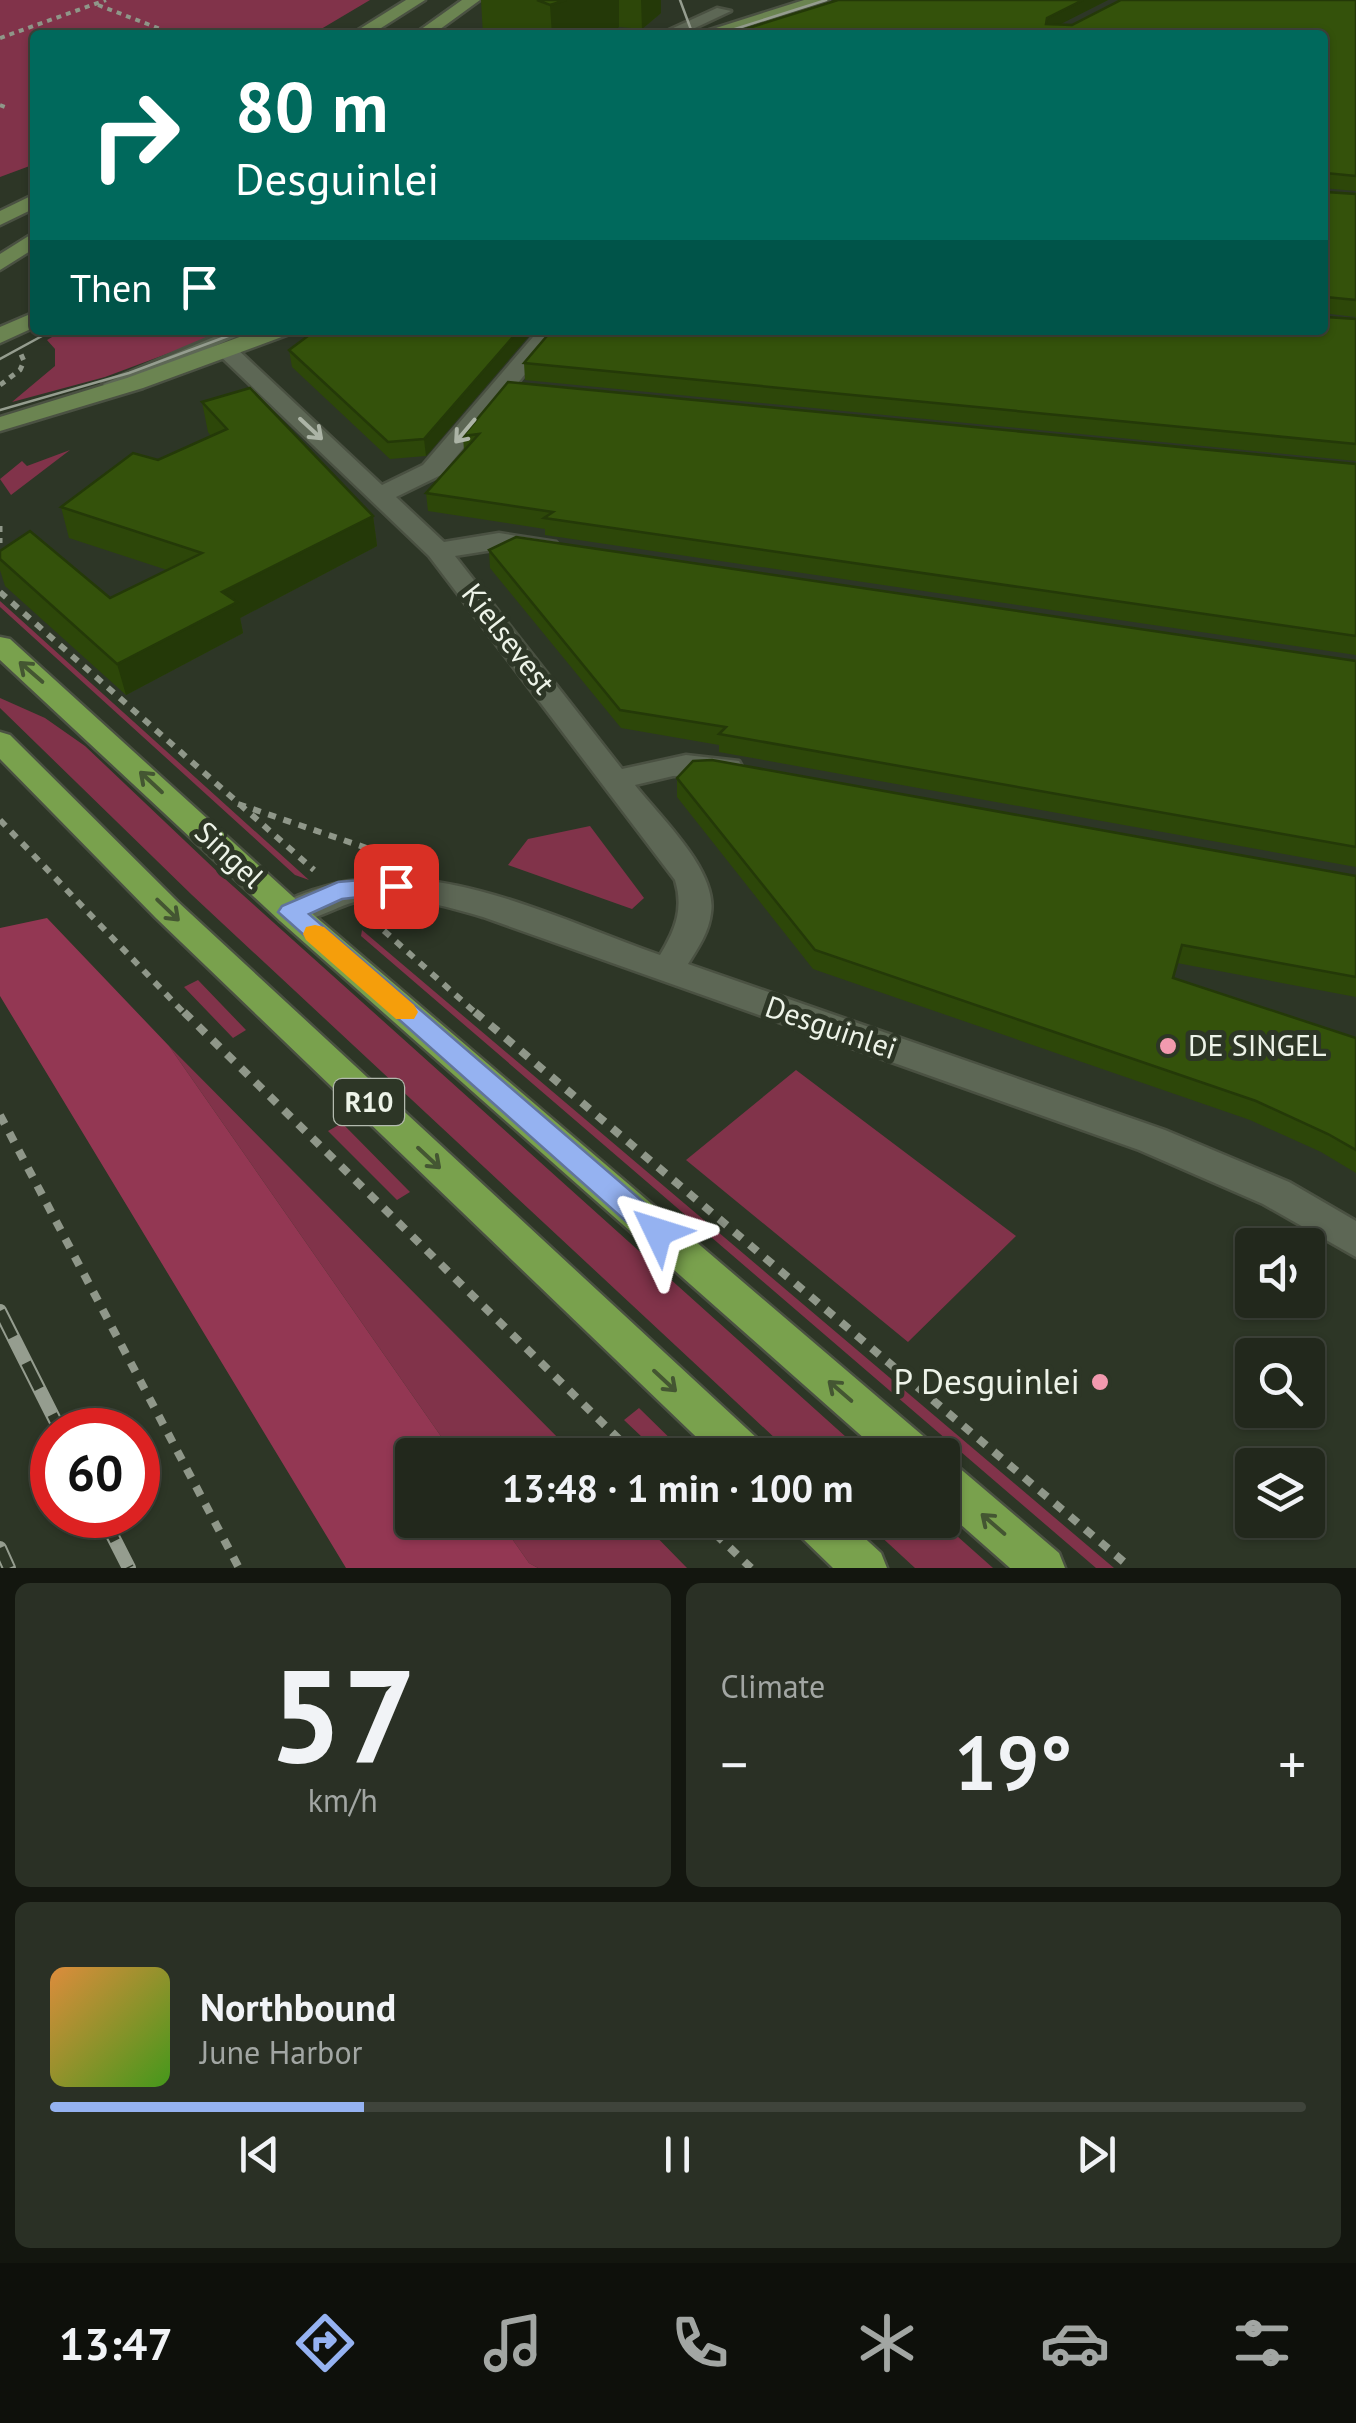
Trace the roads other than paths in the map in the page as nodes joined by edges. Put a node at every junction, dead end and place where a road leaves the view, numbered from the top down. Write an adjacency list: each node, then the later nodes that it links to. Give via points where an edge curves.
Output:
1 (417, 0): 7 (street)
2 (472, 0): 8 (street)
3 (740, 0): 6 (street)
4 (821, 0): 6 (street)
5 (840, 0): 9 (street)
6 (693, 28)
7 (366, 30)
8 (428, 30)
9 (752, 30)
10 (30, 190): 11 (street)
11 (0, 199)
12 (30, 203): 13 (street)
13 (0, 219)
14 (30, 248): 15 (street)
15 (0, 264)
16 (30, 321): 20 (street)
17 (232, 335): 22 (lane)
18 (267, 335): 21 (street)
19 (548, 335): 24 (street, one-way to 24, via 511,389 432,470)
20 (0, 336)
21 (228, 352): 22 (street); 24 (street, Kielsevest, one-way to 24)
22 (44, 411): 23 (street)
23 (0, 424)
24 (381, 495): 25 (street, Kielsevest)
25 (438, 551): 26 (street, via 500,541); 30 (street, Kielsevest)
26 (576, 551)
27 (0, 645): 31 (main road, Singel, one-way to 27)
28 (0, 742): 34 (main road, R10, one-way to 34, via 167,910)
29 (751, 772): 30 (street, via 686,763)
30 (619, 780): 32 (street, Kielsevest, via 698,896 698,914)
31 (290, 912): 32 (street, Desguinlei, via 338,890 433,891); 35 (main road, Singel, one-way to 31)
32 (668, 970): 33 (street, Desguinlei, via 1214,1164)
33 (1356, 1241)
34 (726, 1438)
35 (894, 1438)
36 (960, 1496): 39 (main road, one-way to 36)
37 (833, 1538): 38 (main road)
38 (865, 1568)
39 (1043, 1568)

